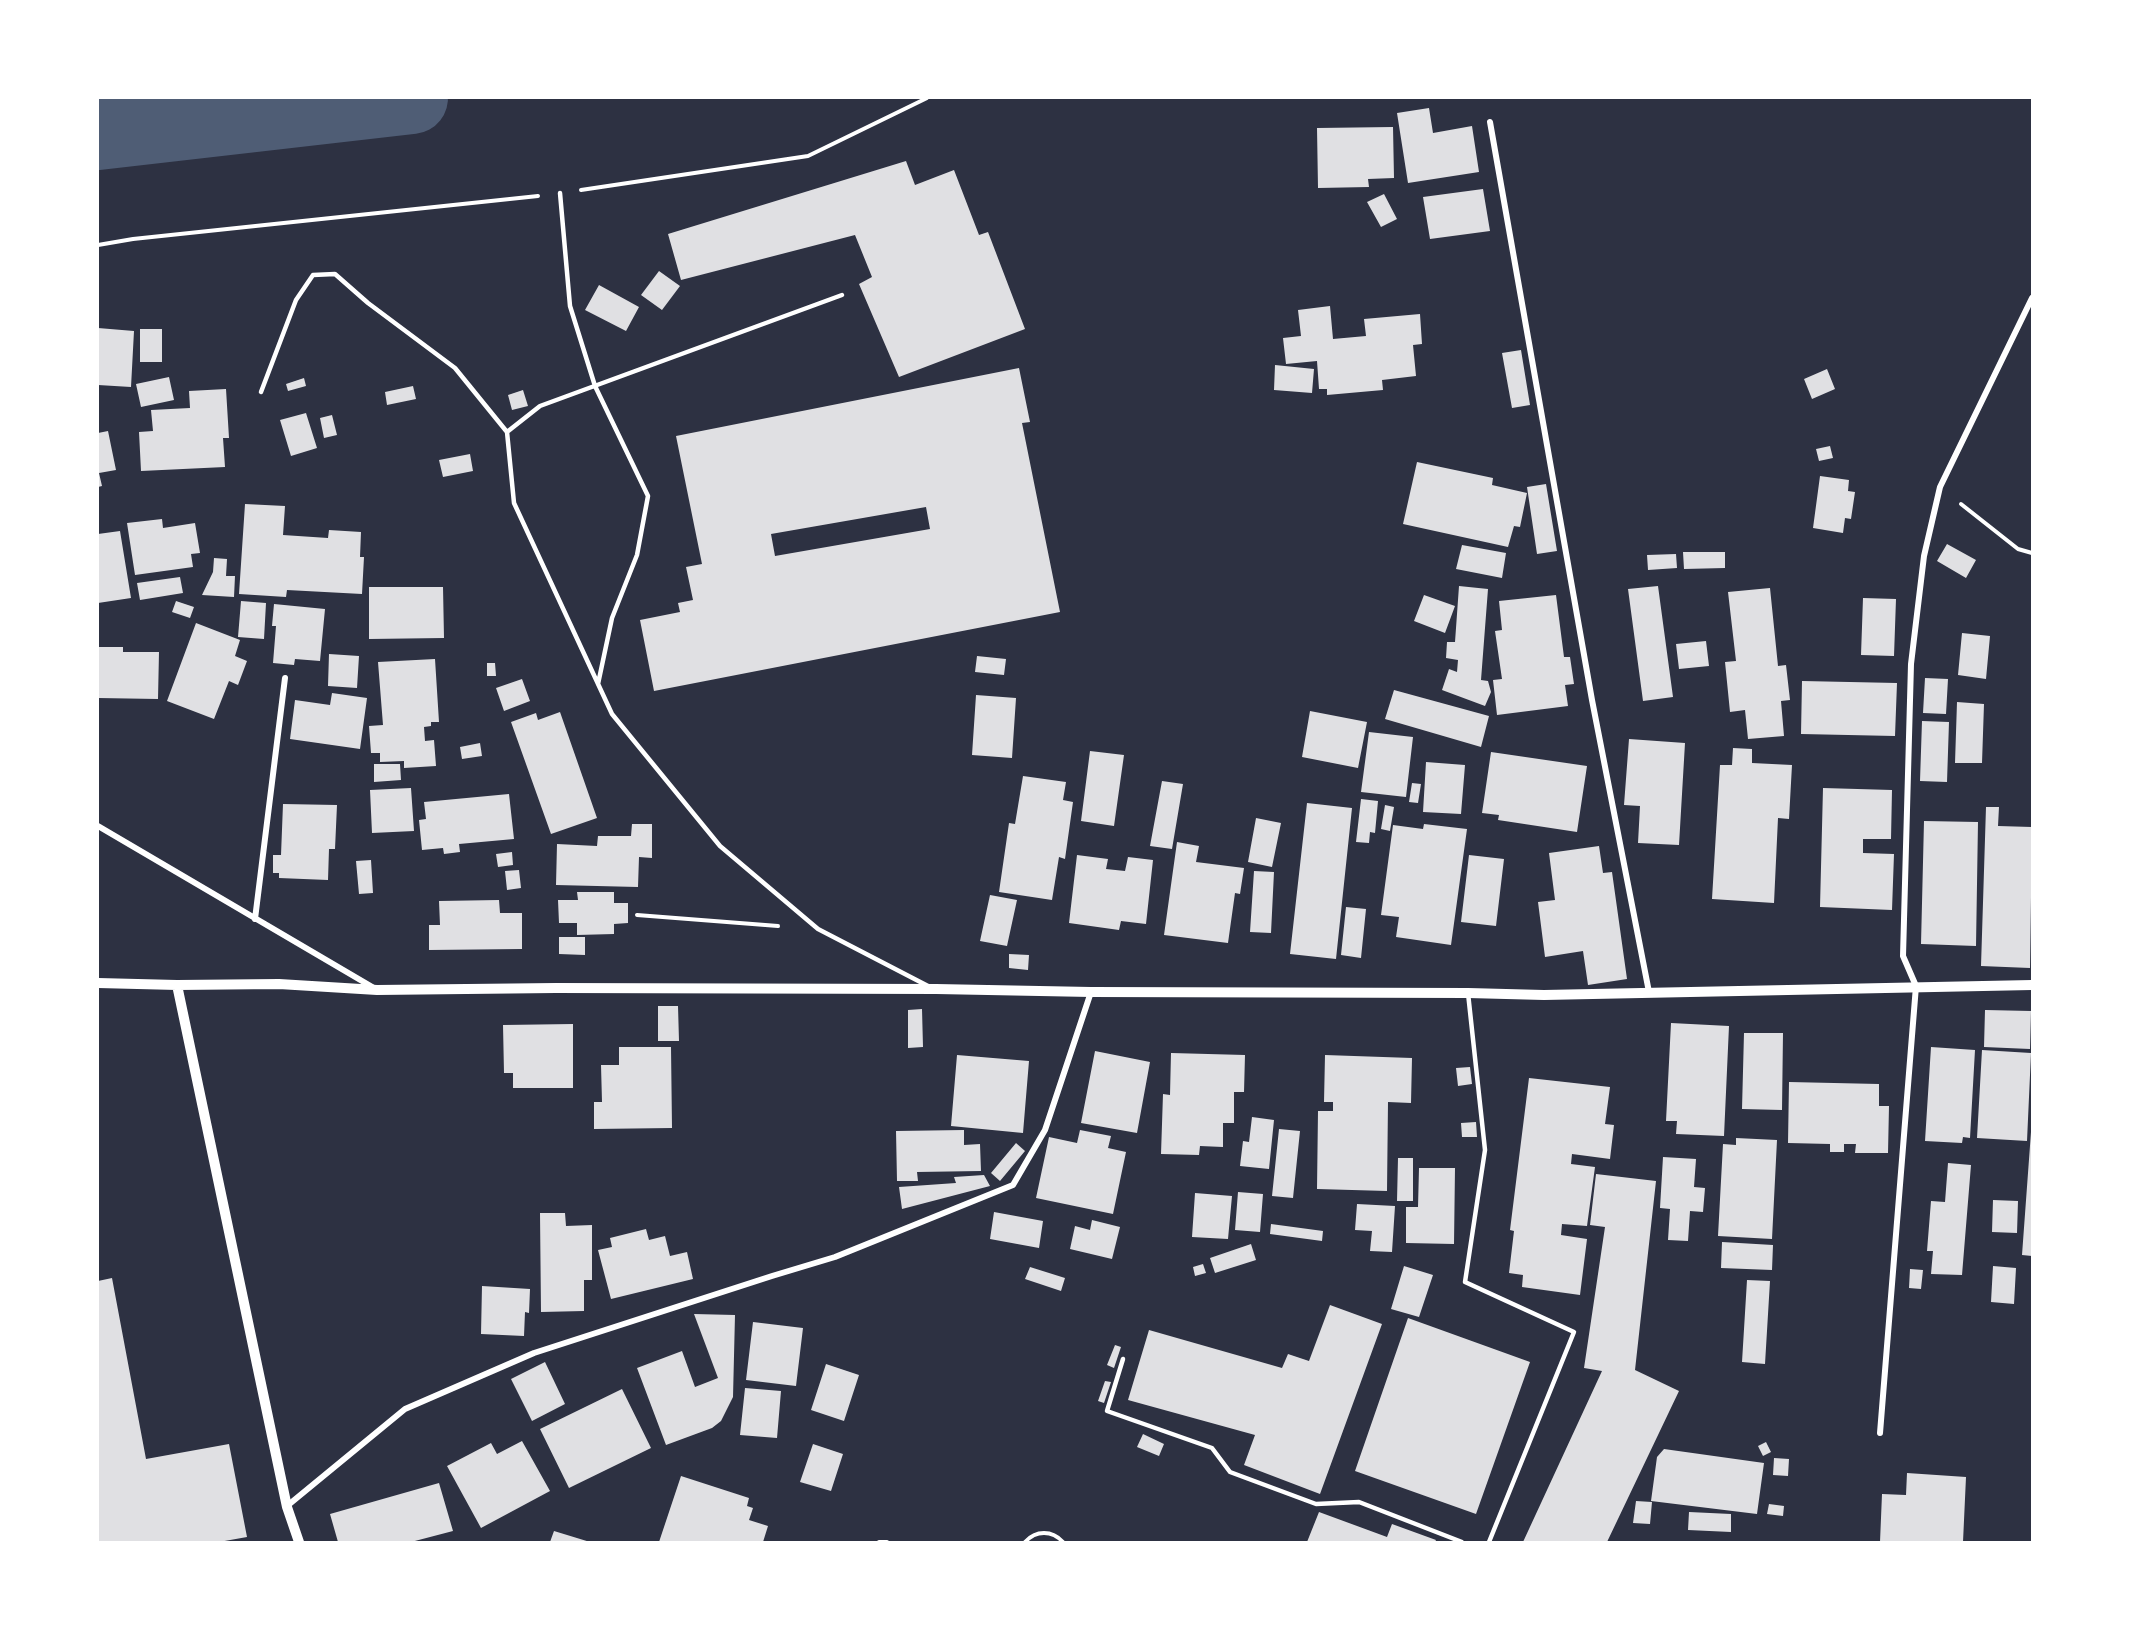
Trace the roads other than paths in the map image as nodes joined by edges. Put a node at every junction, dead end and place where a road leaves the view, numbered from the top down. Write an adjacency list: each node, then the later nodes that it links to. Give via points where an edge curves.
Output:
1 (1490, 122): 19 (street, via 1592,700)
2 (560, 193): 5 (lane, via 570,306)
3 (842, 295): 5 (lane)
4 (2032, 298): 15 (street, via 1940,487 1924,556 1911,664 1903,956)
5 (595, 386): 7 (lane, via 540,406); 9 (lane, via 648,496 637,555 612,618)
6 (261, 392): 7 (lane, via 296,300 313,275 336,274 455,368)
7 (507, 432): 9 (lane, via 514,503)
8 (285, 678): 11 (street)
9 (598, 684): 17 (lane, via 612,714 720,846 818,929)
10 (98, 826): 11 (street)
11 (255, 919): 16 (street)
12 (98, 983): 13 (street)
13 (177, 985): 16 (street, via 279,984); 23 (street)
14 (2032, 985): 15 (street)
15 (1916, 986): 19 (street); 22 (street)
16 (378, 990): 17 (street)
17 (936, 990): 18 (street)
18 (1091, 992): 20 (street); 23 (street, via 1045,1130 1013,1185 835,1257 534,1353 405,1409)
19 (1649, 992): 20 (street)
20 (1468, 993): 26 (lane, via 1485,1150 1466,1282 1574,1332)
21 (1123, 1359): 25 (lane, via 1107,1412 1212,1448 1230,1472 1316,1504 1359,1502)
22 (1880, 1433)
23 (287, 1507): 24 (street)
24 (299, 1542)
25 (1462, 1542)
26 (1489, 1542)

